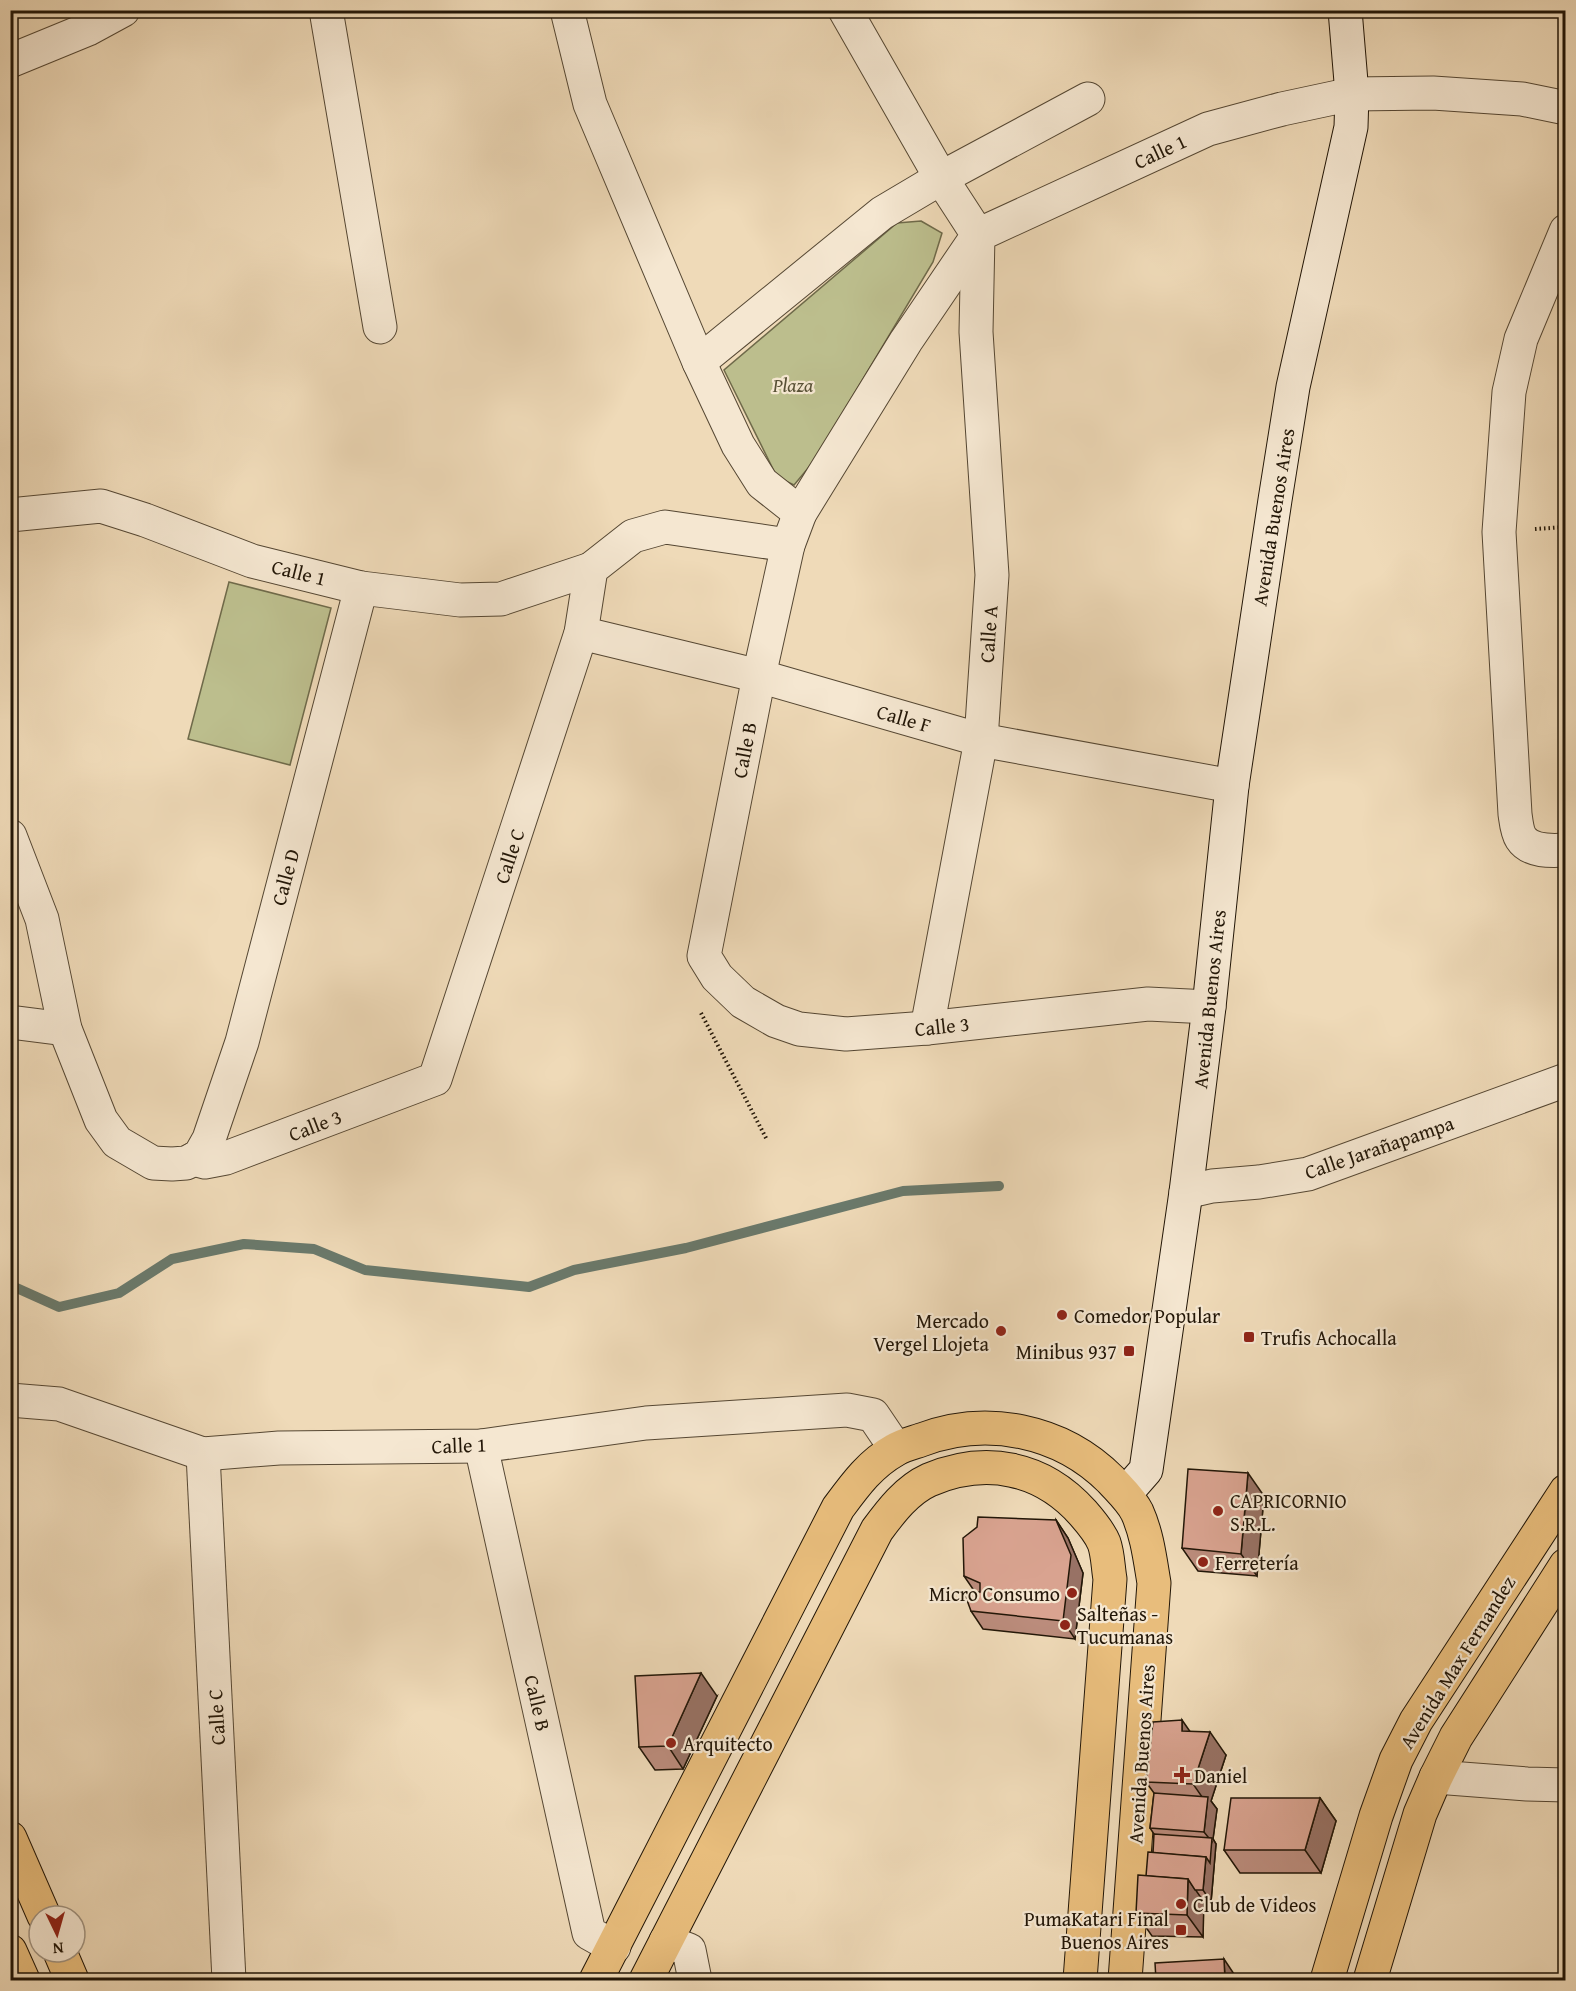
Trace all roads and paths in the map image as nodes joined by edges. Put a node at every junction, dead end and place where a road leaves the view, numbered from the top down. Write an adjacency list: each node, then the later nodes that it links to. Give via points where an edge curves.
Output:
1 (123, 10): 6 (street)
2 (326, 10): 13 (street)
3 (567, 10): 14 (street, via 590,104)
4 (845, 10): 10 (street)
5 (1345, 10): 7 (street, Avenida Buenos Aires)
6 (10, 61)
7 (1352, 94): 9 (street, Calle 1, via 1466,95 1522,99); 12 (street, Calle 1, via 1208,129); 23 (street, Avenida Buenos Aires, via 1351,127 1293,387)
8 (1088, 99): 10 (street)
9 (1566, 108)
10 (941, 178): 12 (street); 14 (street, via 882,213)
11 (1566, 231): 25 (street, via 1521,339 1509,392 1499,532 1515,814 1520,838 1544,851)
12 (978, 235): 15 (street, Calle B, via 906,341); 22 (street, Calle A, via 976,332 992,575)
13 (380, 327)
14 (699, 362): 15 (street, via 738,445 762,483)
15 (800, 513): 17 (street, Calle B)
16 (10, 515): 19 (street, Calle 1, via 100,506 252,561)
17 (788, 545): 18 (street, Calle 1, via 665,527 633,536); 21 (street, Calle B)
18 (591, 569): 19 (street, Calle 1, via 501,599 460,600); 20 (street, Calle C)
19 (361, 588): 35 (street, Calle D, via 242,1042 209,1139)
20 (580, 633): 21 (street, Calle F); 32 (street, Calle C)
21 (759, 676): 22 (street, Calle F); 26 (street, Calle B)
22 (981, 740): 23 (street, Calle F); 30 (street, Calle A)
23 (1232, 786): 27 (street, Avenida Buenos Aires)
24 (10, 836): 31 (street, Calle 3, via 42,919)
25 (1566, 850)
26 (704, 956): 30 (street, Calle 3, via 717,977 743,1002 799,1029 846,1034)
27 (1209, 1007): 30 (street, Calle 3, via 1148,1004); 36 (street, Avenida Buenos Aires)
28 (699, 1009): 34 (path)
29 (10, 1022): 31 (street)
30 (927, 1028)
31 (65, 1029): 35 (street, Calle 3, via 100,1120 117,1142 153,1163 186,1163)
32 (435, 1079): 35 (street, Calle 3, via 226,1158 205,1162)
33 (1566, 1080): 36 (street, Calle Jarañapampa, via 1308,1174)
34 (767, 1140)
35 (194, 1159)
36 (1186, 1192): 42 (street, Avenida Buenos Aires, via 1146,1470)
37 (10, 1400): 40 (street, Calle 1, via 59,1404)
38 (481, 1446): 39 (street, Calle 1, via 645,1423 847,1410 873,1415); 40 (street, Calle 1, via 279,1448); 51 (street, Calle B, via 589,1933)
39 (896, 1449): 42 (main road, via 939,1433 989,1427 1036,1434 1062,1444 1096,1466); 51 (main road, via 867,1470 838,1508)
40 (203, 1454): 56 (street, Calle C)
41 (1566, 1491): 45 (main road, Avenida Max Fernandez, via 1416,1721)
42 (1125, 1494): 43 (main road); 61 (main road, Avenida Buenos Aires, via 1148,1544 1154,1583)
43 (1087, 1518): 50 (main road, via 1072,1501 1042,1480 1014,1470 970,1467 928,1481 898,1503 877,1530); 60 (main road, via 1104,1543 1110,1579)
44 (1566, 1565): 46 (main road, Avenida Max Fernandez, via 1456,1737)
45 (1396, 1760): 46 (main road); 62 (main road, Avenida Max Fernandez)
46 (1436, 1777): 47 (street); 63 (main road, Avenida Max Fernandez, via 1420,1814)
47 (1566, 1785)
48 (10, 1838): 49 (main road)
49 (39, 1904)
50 (666, 1941): 58 (main road); 59 (street, via 689,1950)
51 (614, 1947): 57 (main road)
52 (10, 1951): 54 (main road)
53 (65, 1964): 55 (main road)
54 (23, 1980)
55 (72, 1980)
56 (229, 1980)
57 (596, 1980)
58 (646, 1980)
59 (695, 1980)
60 (1080, 1980)
61 (1125, 1980)
62 (1327, 1980)
63 (1370, 1980)

